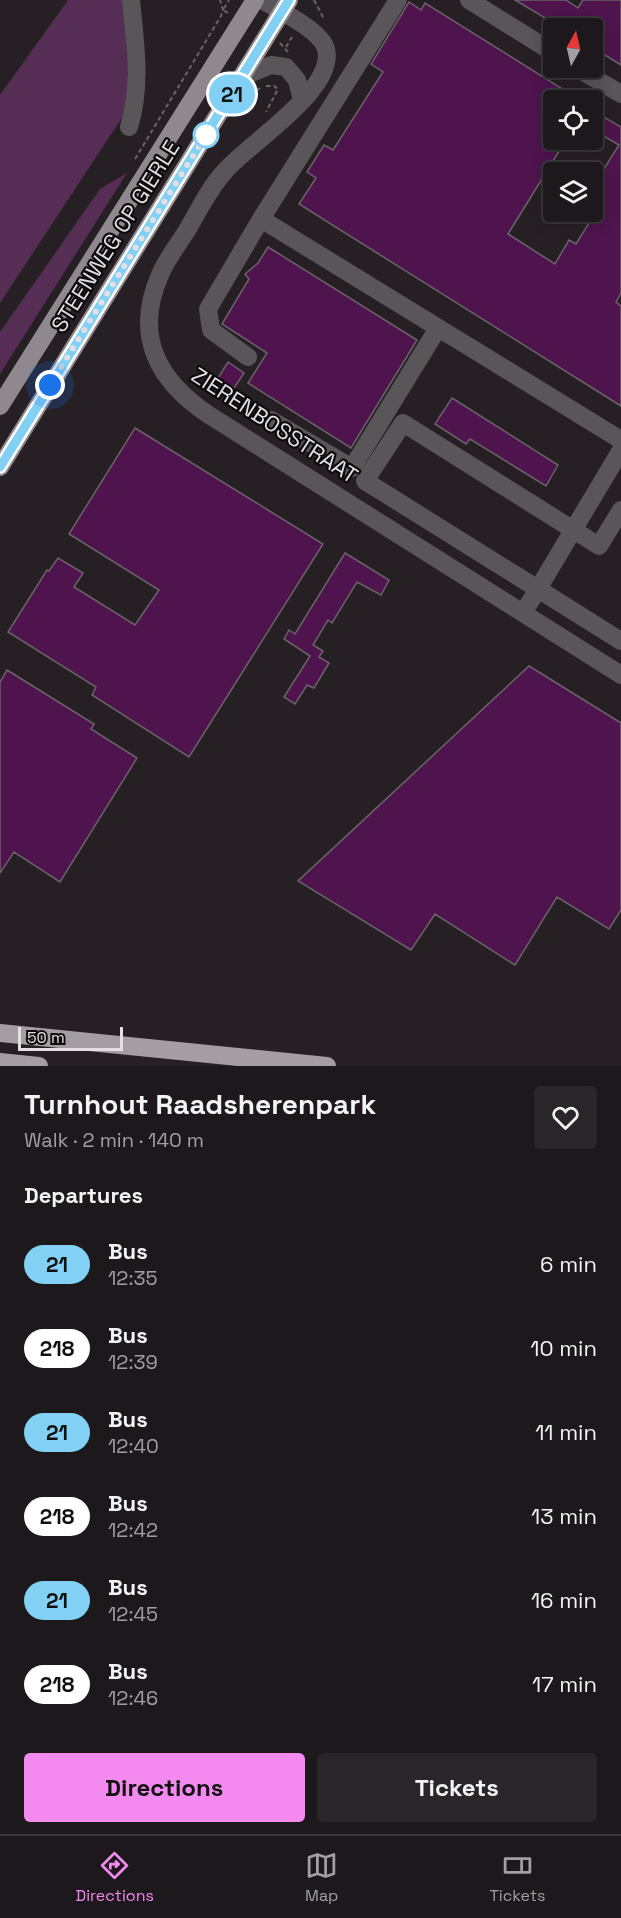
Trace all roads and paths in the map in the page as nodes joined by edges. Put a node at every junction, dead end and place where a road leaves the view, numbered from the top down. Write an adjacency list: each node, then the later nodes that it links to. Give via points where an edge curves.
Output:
1 (131, 0): 17 (street, STEENWEG OP GIERLE, via 138,78)
2 (220, 0): 9 (path)
3 (228, 0): 9 (path)
4 (255, 0): 22 (main road, STEENWEG OP GIERLE)
5 (262, 0): 8 (street)
6 (398, 0): 19 (street)
7 (469, 0): 11 (street)
8 (285, 6): 13 (main road, STEENWEG OP GIERLE); 16 (street, ZIERENBOSSTRAAT, via 326,46 324,74)
9 (223, 10): 18 (path)
10 (293, 35): 12 (path)
11 (543, 46)
12 (286, 47)
13 (242, 77): 16 (street, via 271,66 286,67 297,80); 26 (main road, STEENWEG OP GIERLE)
14 (594, 78): 15 (street)
15 (621, 94)
16 (302, 100): 28 (street, ZIERENBOSSTRAAT, via 225,170 160,275 149,320 153,349 171,385 188,401)
17 (129, 127)
18 (133, 163)
19 (261, 219): 20 (street); 21 (street, via 208,309 211,330)
20 (438, 328): 23 (street, via 352,468); 24 (street)
21 (248, 357)
22 (0, 406)
23 (270, 420)
24 (621, 440)
25 (621, 450): 30 (street)
26 (0, 467)
27 (365, 481): 28 (street); 30 (street, via 403,423); 31 (street)
28 (350, 503): 32 (street, ZIERENBOSSTRAAT)
29 (621, 510): 30 (street, via 599,546)
30 (573, 530): 31 (street)
31 (538, 589): 32 (street); 33 (street)
32 (523, 613): 34 (street, ZIERENBOSSTRAAT)
33 (621, 641)
34 (621, 675)
35 (0, 1033): 38 (highway)
36 (0, 1062): 37 (highway)
37 (39, 1066)
38 (327, 1066)

